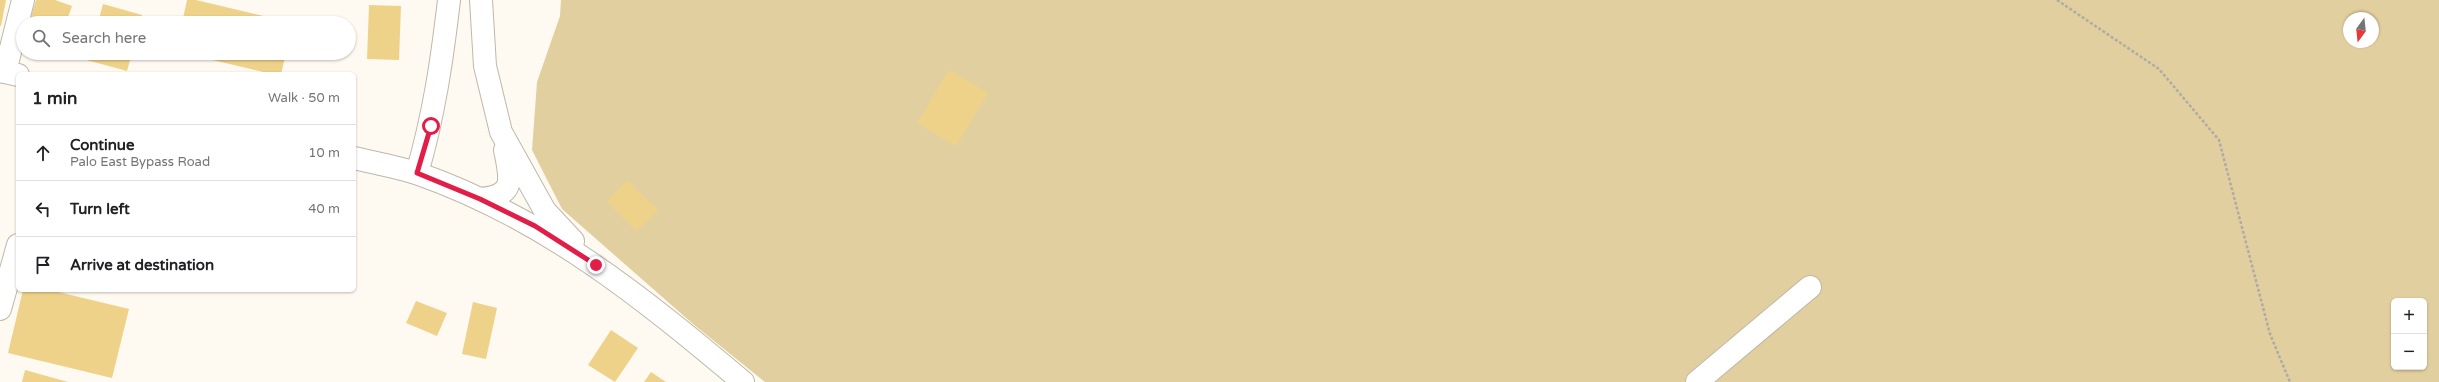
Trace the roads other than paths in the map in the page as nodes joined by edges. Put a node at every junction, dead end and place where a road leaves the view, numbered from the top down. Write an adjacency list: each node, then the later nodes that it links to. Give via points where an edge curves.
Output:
1 (23, 0): 4 (main road)
2 (449, 0): 9 (main road, via 438,90 431,126)
3 (481, 0): 7 (main road, via 485,66)
4 (20, 16)
5 (16, 34): 6 (main road)
6 (8, 73)
7 (502, 132): 10 (main road, via 509,170 508,188 501,195); 12 (main road, via 545,211)
8 (356, 158): 9 (main road)
9 (417, 173): 10 (main road)
10 (480, 199): 12 (main road, via 535,226)
11 (16, 252): 14 (main road)
12 (596, 265): 15 (main road)
13 (1810, 287): 16 (main road)
14 (0, 310)
15 (743, 382)
16 (1697, 382)

